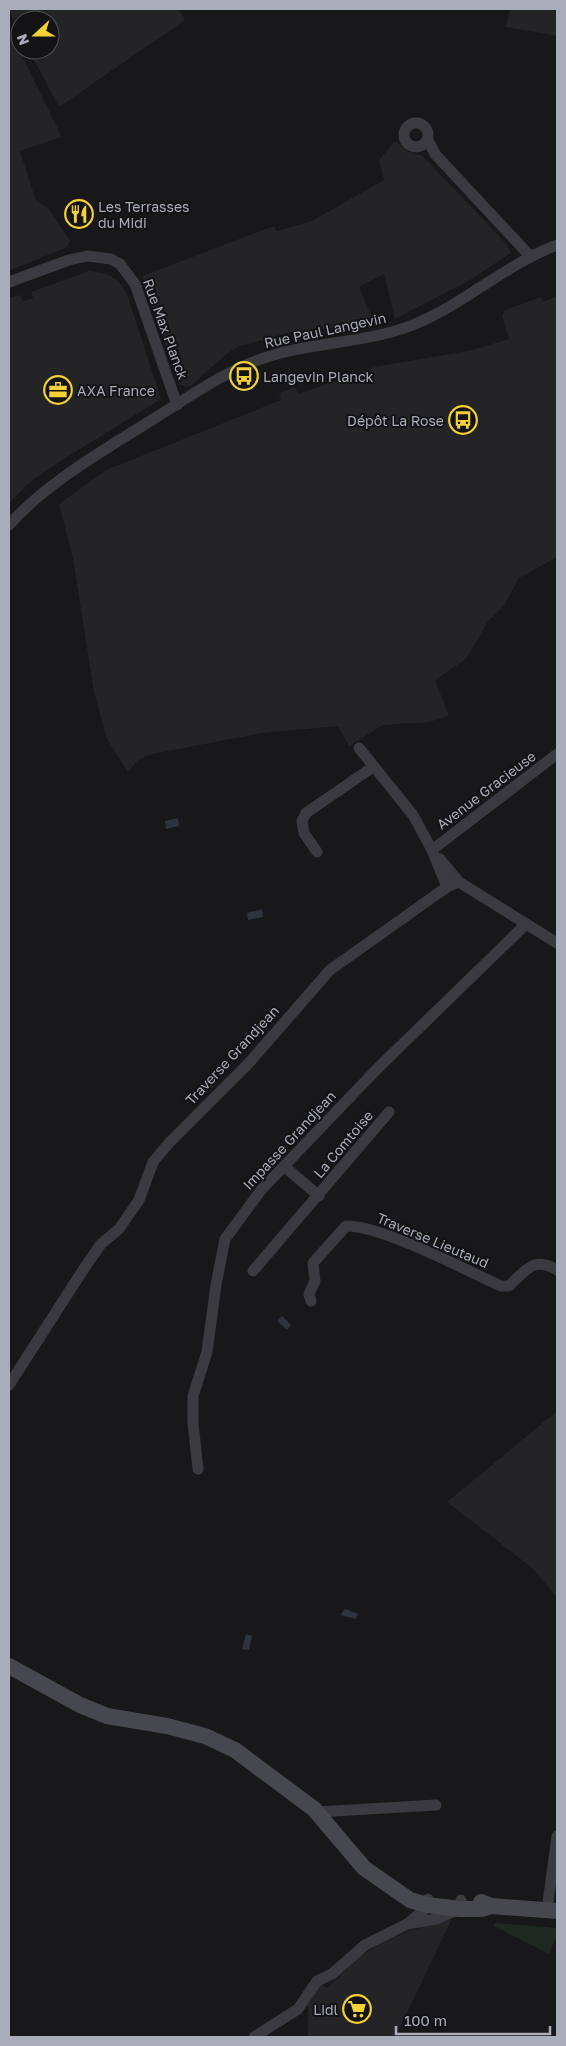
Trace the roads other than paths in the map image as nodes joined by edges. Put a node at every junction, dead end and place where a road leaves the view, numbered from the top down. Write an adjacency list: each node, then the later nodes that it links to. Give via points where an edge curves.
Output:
1 (423, 143): 3 (street)
2 (557, 245): 3 (street, Rue Paul Langevin)
3 (530, 256): 5 (street, Rue Paul Langevin, via 414,325 366,339 312,346 263,358 232,372)
4 (9, 282): 5 (street, Rue Max Planck, via 87,256 120,264 135,284)
5 (177, 405): 6 (street, Rue Paul Langevin, via 94,456)
6 (9, 525)
7 (359, 748): 9 (street)
8 (557, 754): 10 (street, Avenue Gracieuse)
9 (373, 767): 10 (street, via 413,815); 11 (street, via 306,813 303,827)
10 (432, 850): 12 (street); 13 (street)
11 (317, 852)
12 (458, 882): 13 (street, Traverse Grandjean); 14 (street)
13 (447, 887): 22 (street, Traverse Grandjean, via 330,970 248,1064 169,1143 154,1162 139,1200 118,1229 101,1244)
14 (526, 924): 15 (street); 17 (street, Impasse Grandjean, via 377,1069)
15 (557, 943)
16 (389, 1112): 18 (street, La Comtoise)
17 (285, 1167): 18 (street, La Comtoise); 23 (street, Impasse Grandjean, via 262,1189 226,1239 207,1352 193,1396)
18 (319, 1196): 20 (street, La Comtoise)
19 (557, 1270): 21 (street, Traverse Lieutaud, via 543,1263 531,1265 509,1286 501,1286 415,1247 359,1226 346,1226 313,1263 315,1281 308,1294)
20 (253, 1271)
21 (311, 1301)
22 (9, 1385)
23 (198, 1469)
24 (9, 1666): 26 (street, via 107,1716 205,1736 235,1750)
25 (436, 1805): 26 (street)
26 (318, 1812): 28 (street, via 364,1868 410,1900)
27 (557, 1836): 30 (street)
28 (428, 1901): 29 (street); 31 (street)
29 (461, 1905): 30 (street, via 482,1909 491,1906); 31 (street, via 436,1919)
30 (552, 1911)
31 (407, 1924): 32 (street, via 364,1945 332,1974 317,1981 298,2009)
32 (254, 2037)

